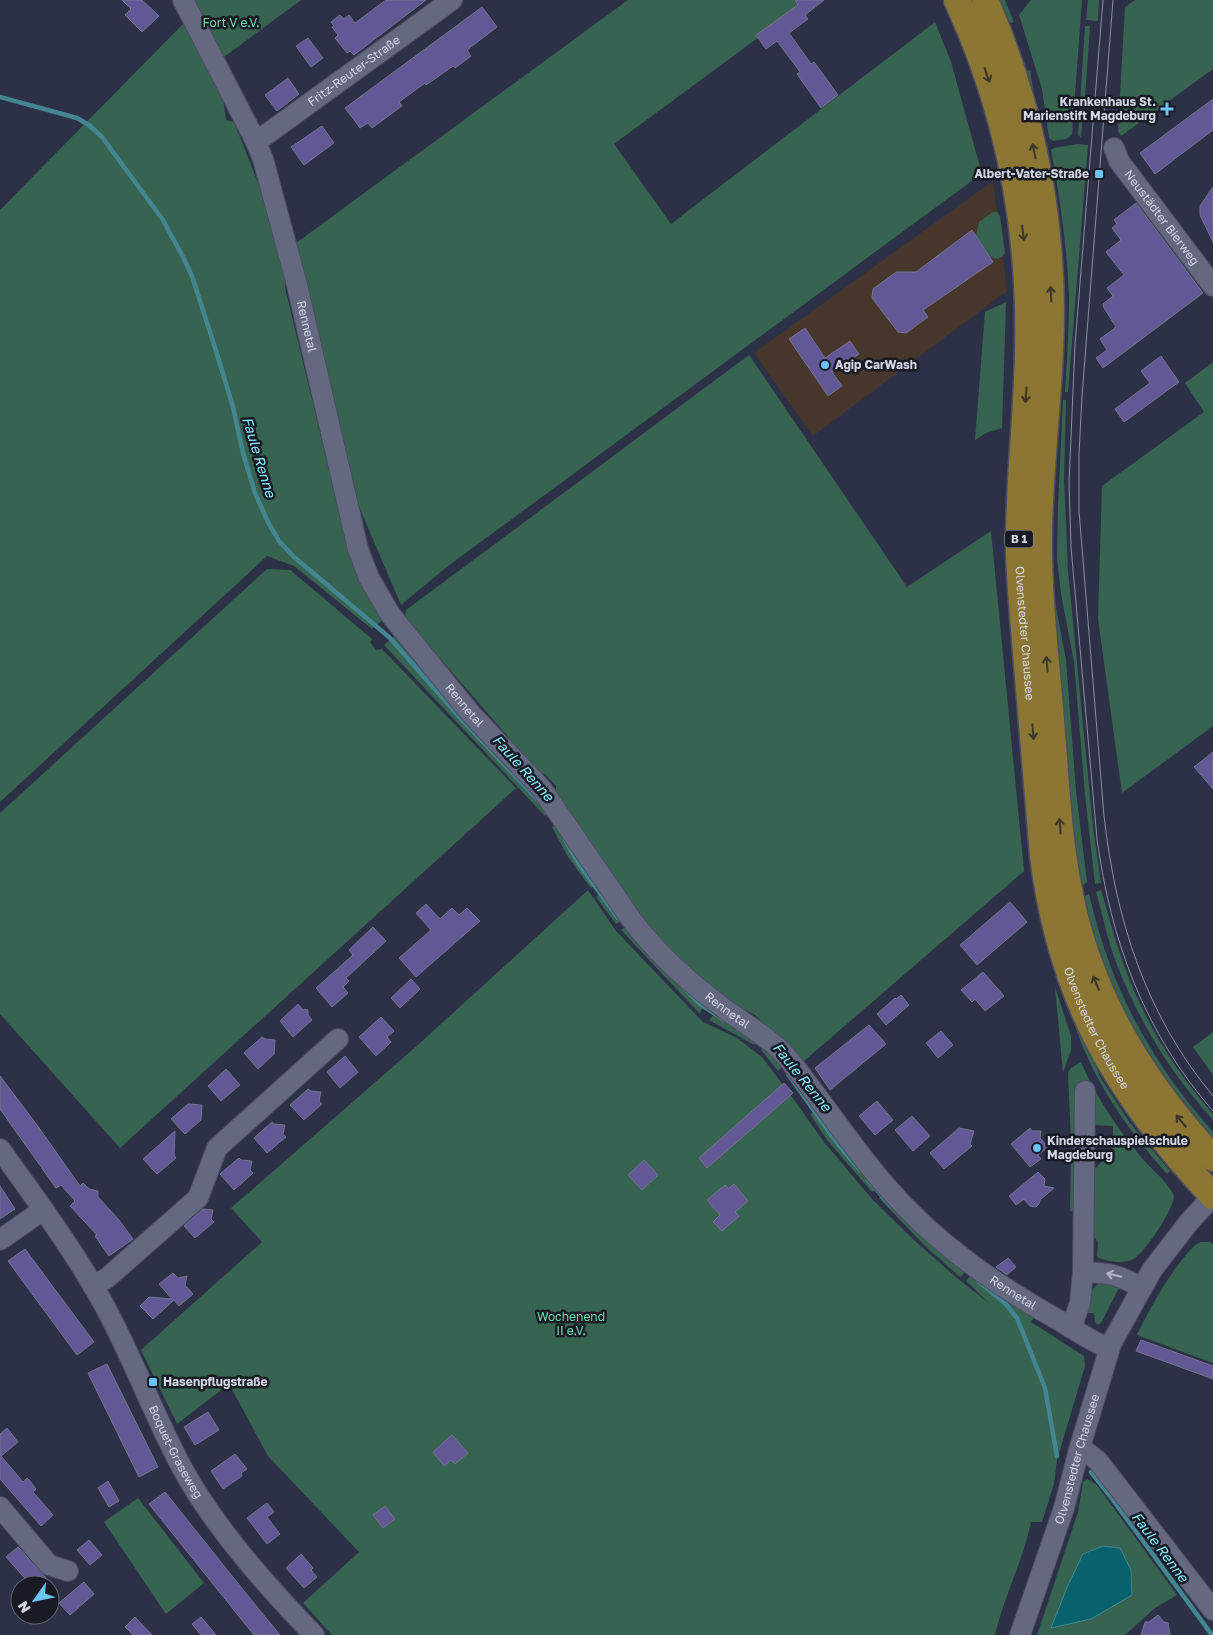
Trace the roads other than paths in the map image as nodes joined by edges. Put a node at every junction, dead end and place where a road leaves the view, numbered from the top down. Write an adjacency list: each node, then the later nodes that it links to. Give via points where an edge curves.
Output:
1 (183, 0): 5 (street, Rennetal)
2 (452, 0): 5 (street, Fritz-Reuter-Straße)
3 (957, 0): 12 (main road, Olvenstedter Chaussee / B 1, one-way to 12, via 991,85 1005,136 1018,196 1027,266 1028,354 1019,552 1050,898 1074,988 1110,1064 1145,1117)
4 (985, 0): 11 (main road, Olvenstedter Chaussee / B 1, one-way to 4, via 1163,1099 1119,1032 1086,957 1067,881 1039,555 1050,272 1038,169 1019,92)
5 (256, 142): 18 (street, Rennetal, via 297,285 358,549 382,603 470,714 541,788 631,919 661,954 784,1055 886,1186 938,1238 998,1285)
6 (1114, 148): 7 (street, Neustädter Bierweg, via 1130,175)
7 (1213, 286)
8 (338, 1039): 16 (street, via 217,1148 198,1198 107,1278)
9 (1085, 1091): 15 (street)
10 (0, 1149): 13 (street, Boquet-Graseweg)
11 (1213, 1158)
12 (1213, 1196): 17 (street, Olvenstedter Chaussee, via 1169,1247)
13 (43, 1210): 14 (street); 16 (street, Boquet-Graseweg)
14 (0, 1240)
15 (1083, 1272): 17 (street, one-way to 15, via 1119,1276); 18 (street, via 1080,1303)
16 (93, 1286): 24 (street, Boquet-Graseweg, via 186,1474 220,1526)
17 (1142, 1288): 19 (street, Olvenstedter Chaussee)
18 (1071, 1328): 19 (street, Rennetal)
19 (1109, 1349): 20 (street, Olvenstedter Chaussee)
20 (1079, 1450): 23 (street, via 1098,1461); 25 (street, Olvenstedter Chaussee, via 1062,1516)
21 (0, 1507): 22 (street, via 49,1565)
22 (68, 1571)
23 (1213, 1610)
24 (314, 1635)
25 (1020, 1635)

